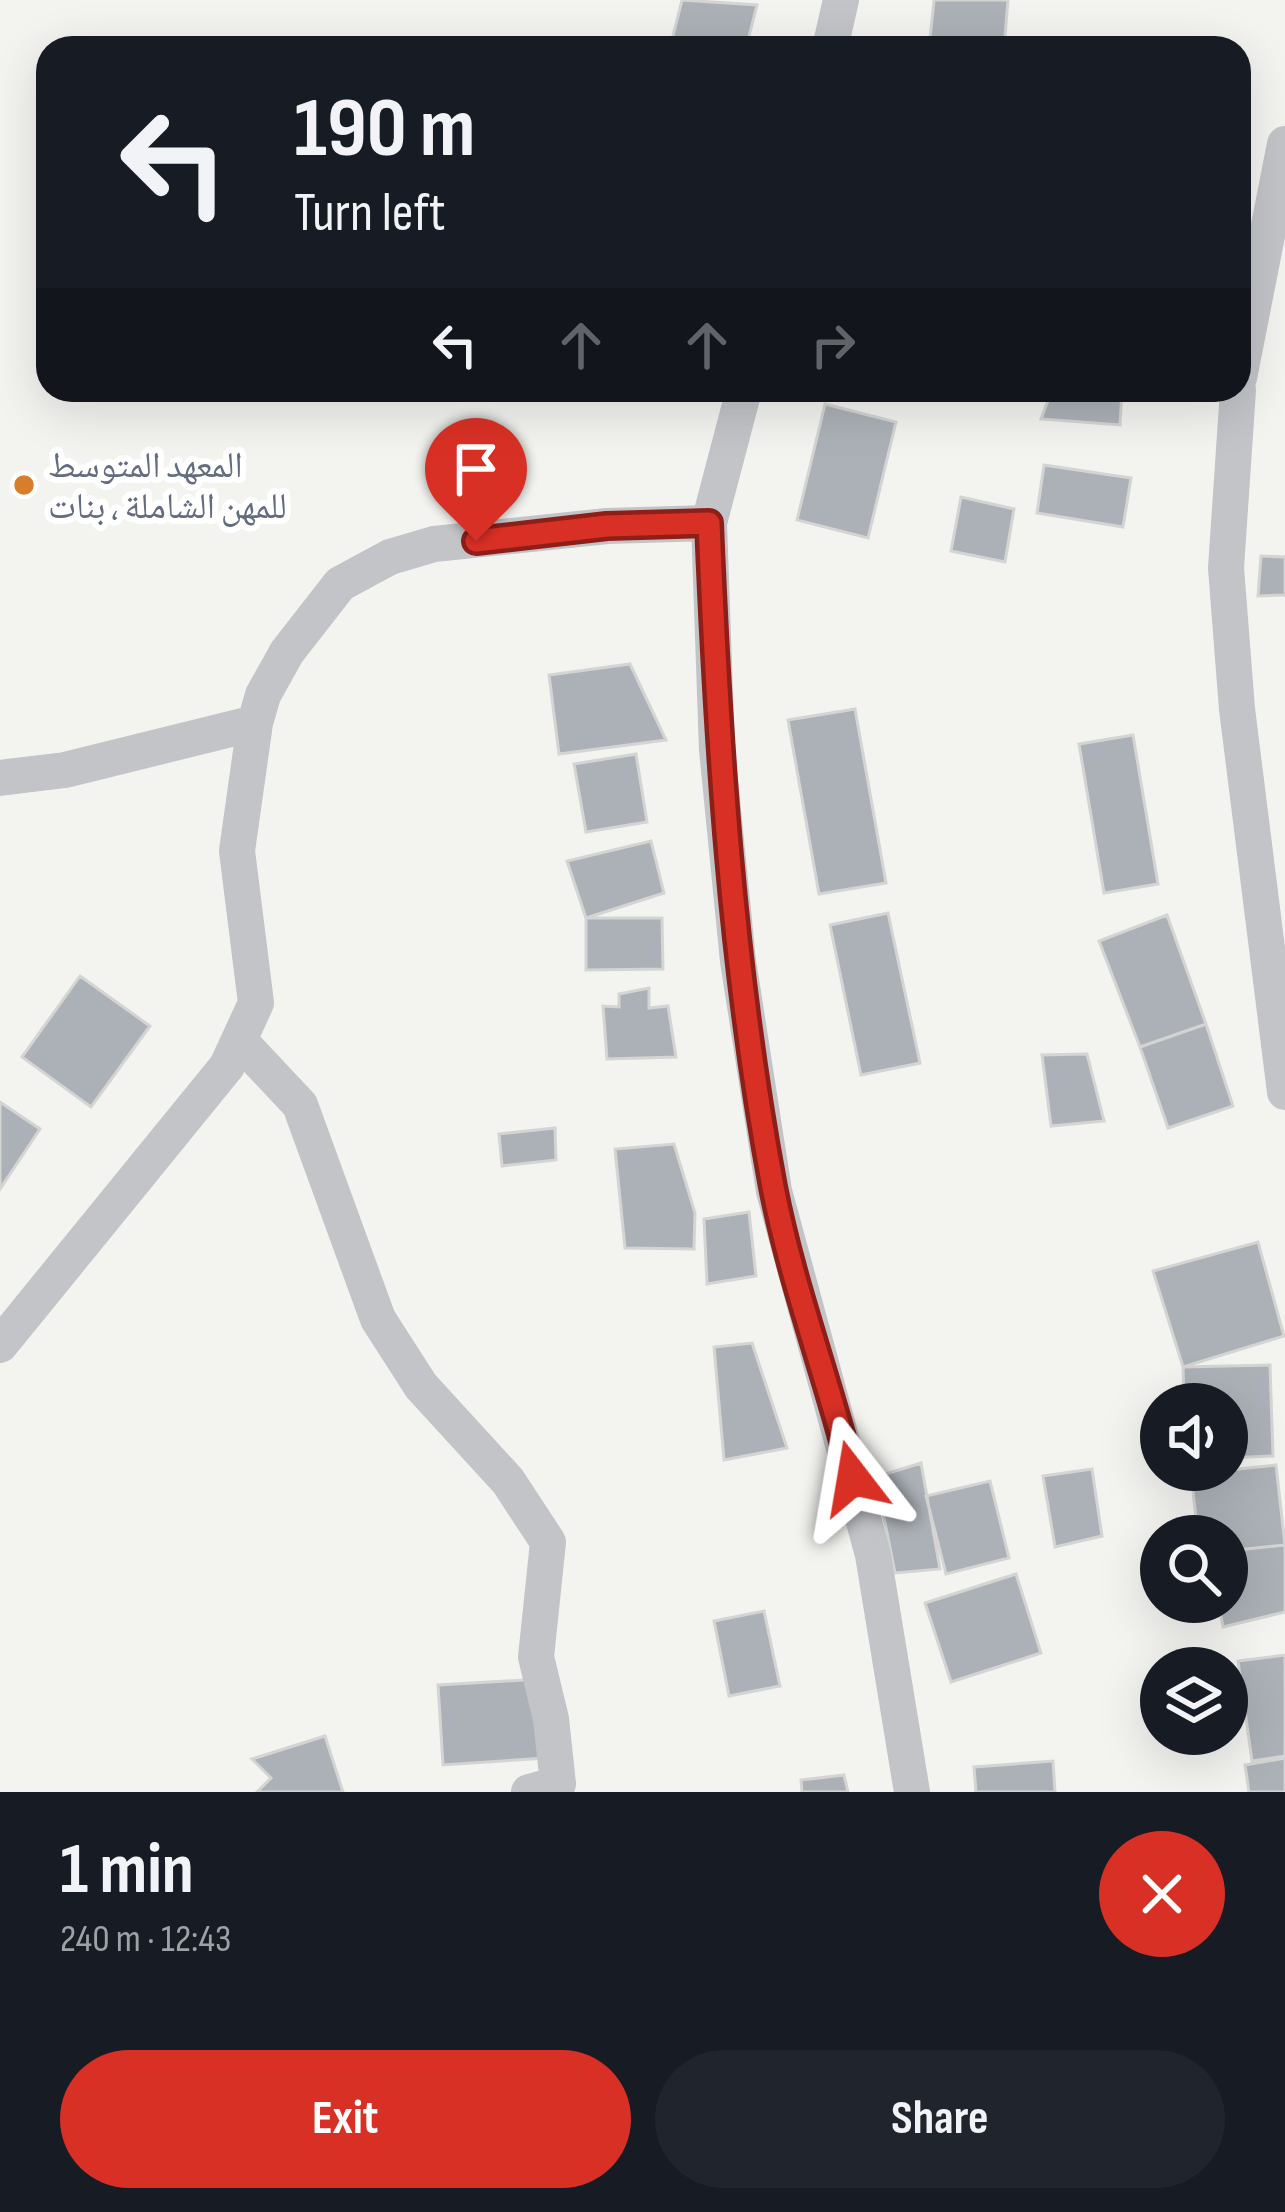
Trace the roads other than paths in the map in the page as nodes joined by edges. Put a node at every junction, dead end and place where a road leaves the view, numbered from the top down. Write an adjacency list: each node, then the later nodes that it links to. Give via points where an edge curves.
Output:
1 (841, 0): 2 (street)
2 (833, 36)
3 (1285, 144): 4 (street)
4 (1251, 318)
5 (741, 402): 7 (street)
6 (1237, 402): 11 (street, via 1226,568)
7 (709, 523): 8 (street, via 434,544 390,557 340,584 287,652); 14 (street, via 717,750 774,1191 873,1556)
8 (255, 723): 9 (street); 10 (street, via 237,851 256,1003)
9 (0, 778)
10 (239, 1040): 12 (street, via 227,1066); 13 (street, via 299,1105 378,1319 548,1542 536,1657 558,1784)
11 (1285, 1092)
12 (0, 1346)
13 (529, 1792)
14 (912, 1792)

